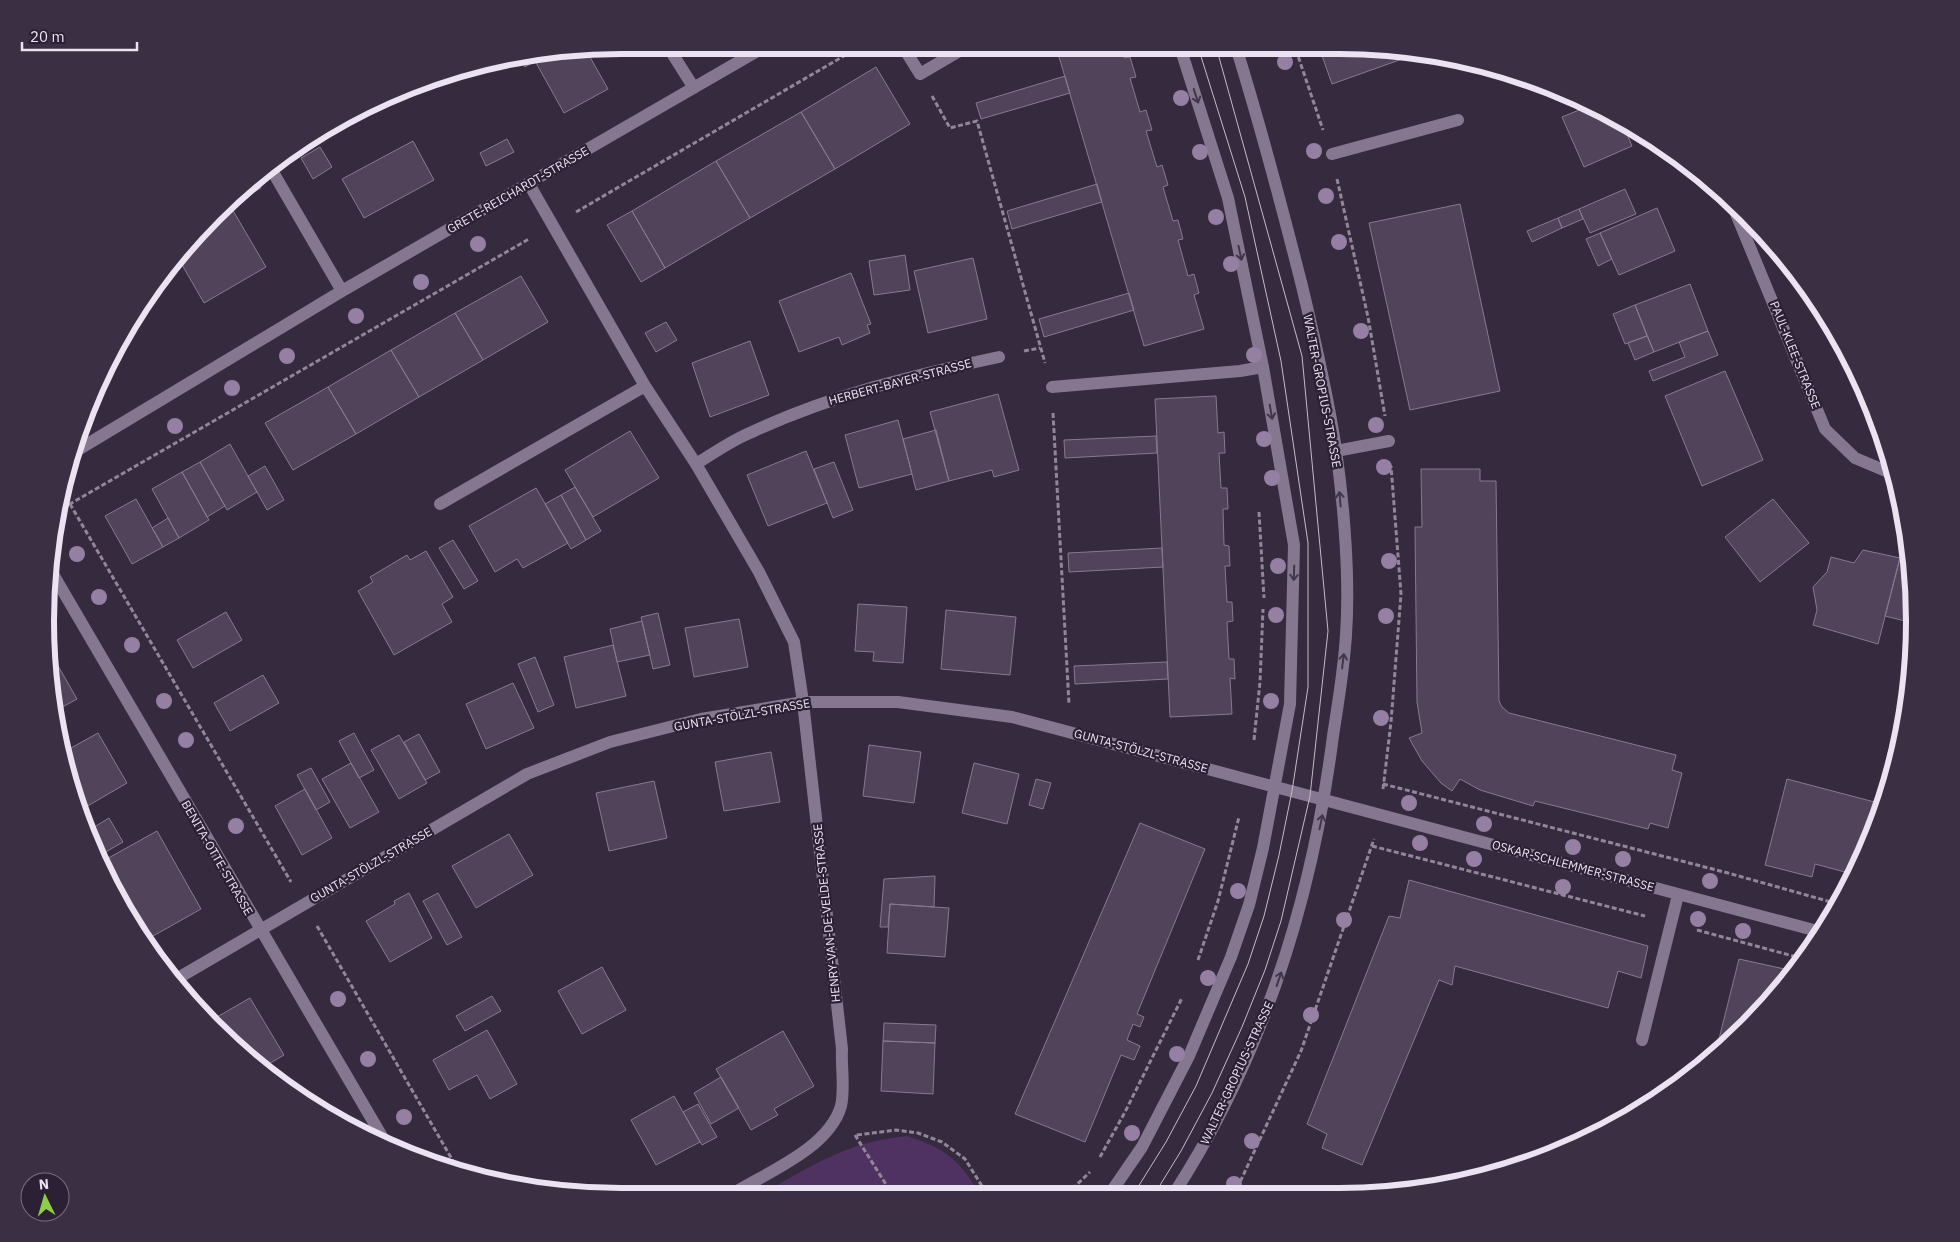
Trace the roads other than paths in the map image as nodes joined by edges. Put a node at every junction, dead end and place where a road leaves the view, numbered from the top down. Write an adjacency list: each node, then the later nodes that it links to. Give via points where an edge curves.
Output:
1 (673, 54): 7 (street)
2 (752, 54): 7 (street, GRETE-REICHARDT-STRASSE)
3 (908, 54): 4 (street, via 920,74)
4 (954, 54)
5 (1183, 54): 15 (street, one-way to 15, via 1228,198)
6 (1238, 54): 20 (street, WALTER-GROPIUS-STRASSE, via 1279,192 1318,355)
7 (694, 88): 11 (street, GRETE-REICHARDT-STRASSE)
8 (1458, 120): 9 (street)
9 (1332, 154)
10 (274, 173): 13 (street)
11 (529, 184): 13 (street, GRETE-REICHARDT-STRASSE); 16 (street)
12 (1738, 218): 22 (street, PAUL-KLEE-STRASSE, via 1825,429 1855,458)
13 (342, 291): 19 (street, GRETE-REICHARDT-STRASSE)
14 (999, 357): 21 (street, HERBERT-BAYER-STRASSE, via 839,396 750,432)
15 (1263, 367): 17 (street); 26 (street, one-way to 26, via 1294,545 1290,704)
16 (645, 386): 21 (street); 23 (street)
17 (1052, 387)
18 (1389, 441): 20 (street)
19 (81, 448)
20 (1336, 450): 27 (street, WALTER-GROPIUS-STRASSE, one-way to 20, via 1346,634 1345,547)
21 (696, 464): 25 (street, via 759,572 794,642)
22 (1886, 471)
23 (440, 504)
24 (56, 579): 29 (street, BENITA-OTTE-STRASSE)
25 (803, 702): 26 (street, GUNTA-STÖLZL-STRASSE, via 898,702 1012,717); 29 (street, GUNTA-STÖLZL-STRASSE, via 701,719 610,742 527,774); 34 (street, HENRY-VAN-DE-VELDE-STRASSE, via 842,1049 841,1104 834,1124 812,1147)
26 (1276, 787): 27 (street); 35 (street, via 1249,905 1210,1010 1146,1139)
27 (1325, 800): 28 (street, OSKAR-SCHLEMMER-STRASSE); 36 (street, WALTER-GROPIUS-STRASSE, one-way to 27, via 1211,1132 1254,1043 1275,990 1309,878)
28 (1678, 895): 30 (street, OSKAR-SCHLEMMER-STRASSE); 32 (street)
29 (259, 930): 31 (street, GUNTA-STÖLZL-STRASSE); 33 (street, BENITA-OTTE-STRASSE)
30 (1814, 930)
31 (180, 977)
32 (1642, 1040)
33 (381, 1135)
34 (742, 1188)
35 (1114, 1188)
36 (1177, 1188)

